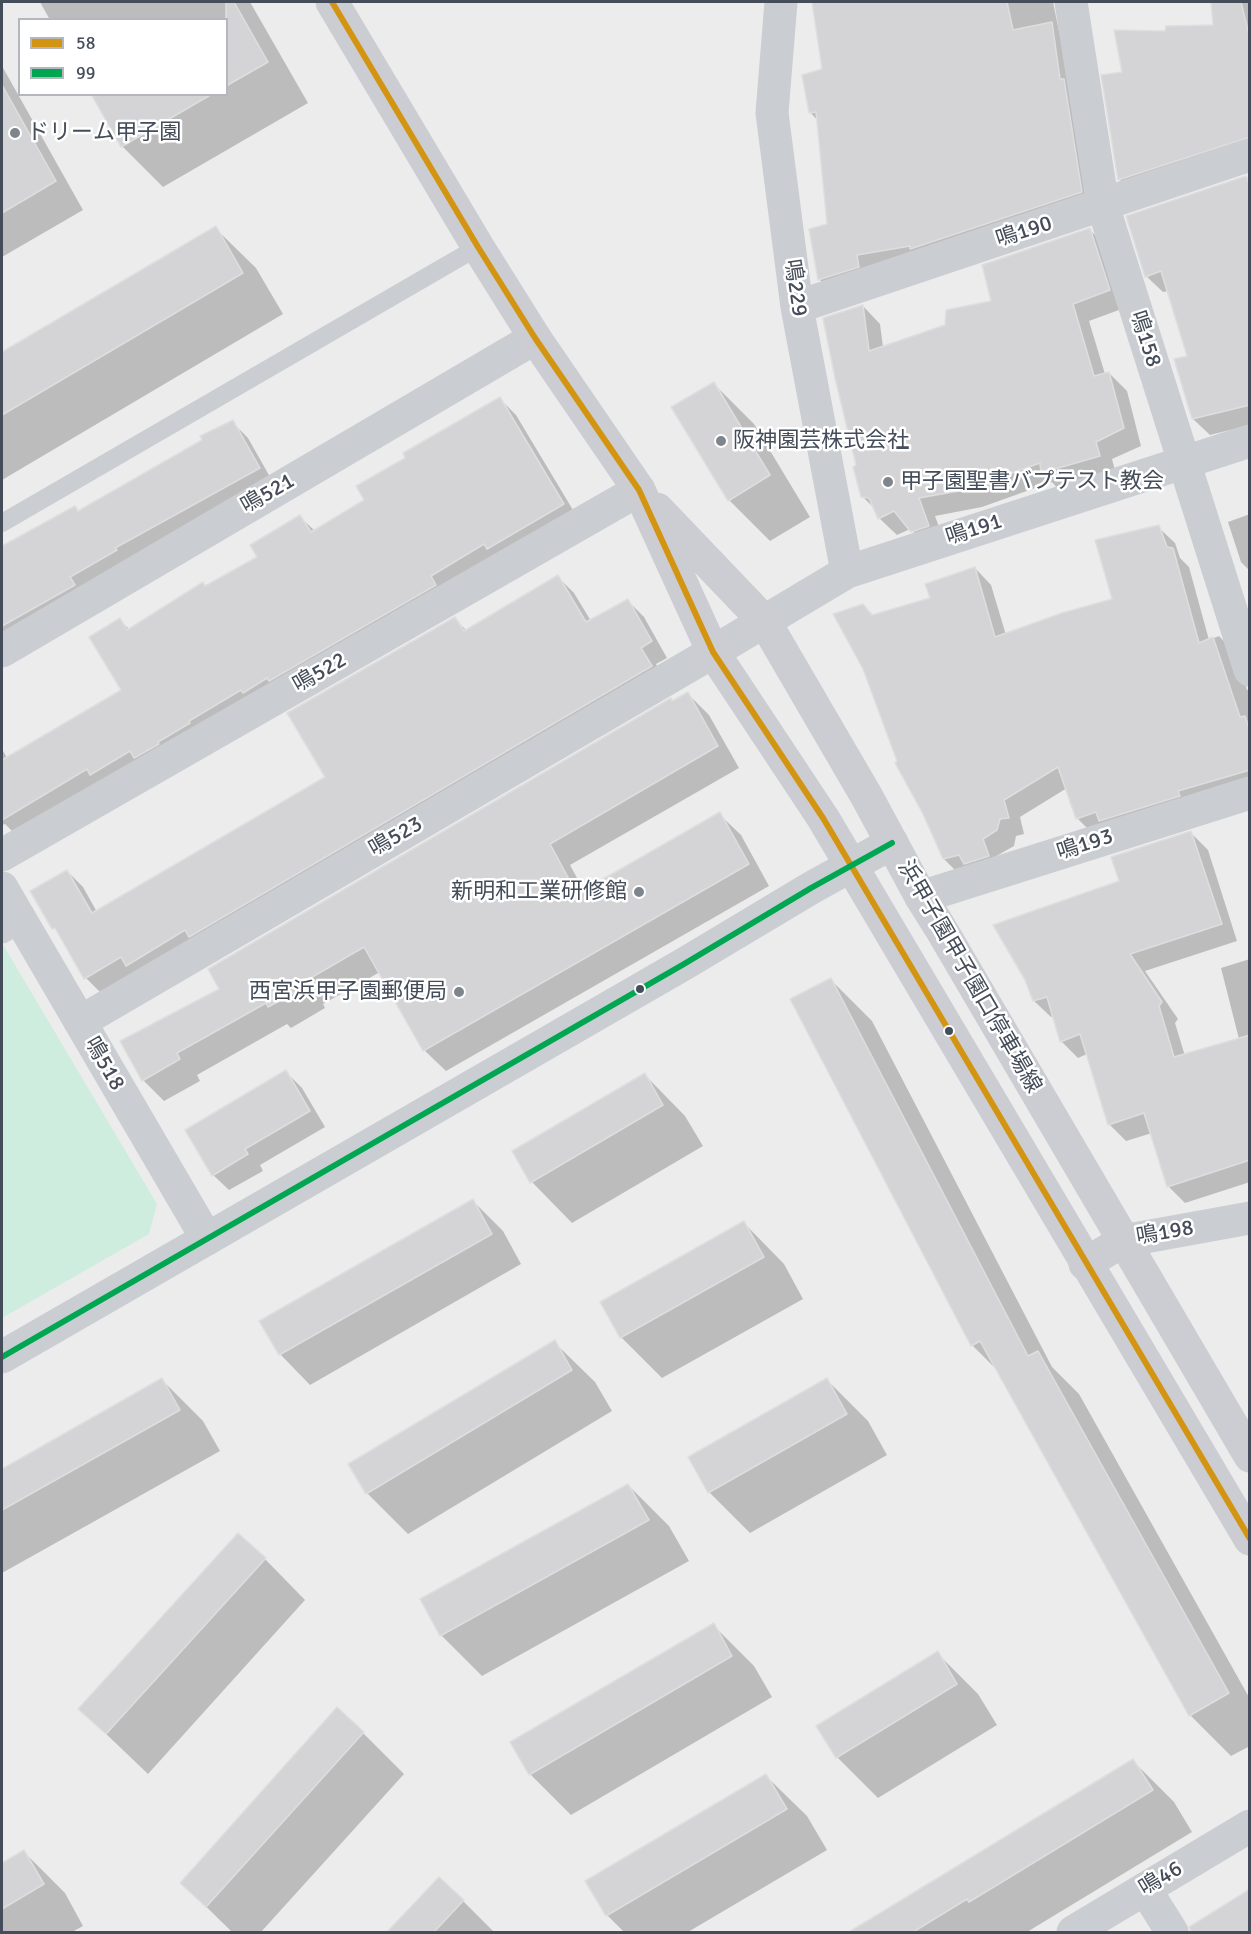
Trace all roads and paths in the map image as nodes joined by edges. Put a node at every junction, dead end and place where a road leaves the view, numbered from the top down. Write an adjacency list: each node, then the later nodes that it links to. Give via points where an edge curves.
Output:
1 (332, 2): 6 (main road, 浜甲子園甲子園口停車場線)
2 (781, 2): 7 (street, 鳴229, via 772,113)
3 (1071, 2): 5 (street, 鳴158)
4 (1250, 155): 5 (street, 鳴190)
5 (1103, 206): 7 (street, 鳴190); 10 (street, 鳴158)
6 (478, 247): 8 (main road, 浜甲子園甲子園口停車場線); 12 (lane)
7 (797, 307): 13 (street, 鳴229)
8 (535, 338): 11 (main road, 浜甲子園甲子園口停車場線); 15 (street, 鳴521)
9 (1250, 441): 10 (street, 鳴191)
10 (1185, 462): 13 (street, 鳴191); 17 (street, 鳴158)
11 (639, 490): 14 (main road, 浜甲子園甲子園口停車場線); 16 (main road, 浜甲子園甲子園口停車場線); 20 (street, 鳴522)
12 (2, 523)
13 (847, 572): 14 (street, 鳴191)
14 (765, 622): 16 (street, 鳴191); 19 (main road, 浜甲子園甲子園口停車場線)
15 (2, 651)
16 (713, 652): 21 (main road, 浜甲子園甲子園口停車場線); 25 (street, 鳴523)
17 (1250, 670)
18 (1250, 793): 23 (street, 鳴193)
19 (892, 843): 21 (street); 23 (main road, 浜甲子園甲子園口停車場線)
20 (2, 855)
21 (851, 866): 27 (street); 29 (main road, 浜甲子園甲子園口停車場線)
22 (2, 888): 24 (street, 鳴518)
23 (921, 897): 28 (main road, 浜甲子園甲子園口停車場線)
24 (10, 924): 25 (street, 鳴518)
25 (80, 1022): 27 (street, 鳴518)
26 (1250, 1218): 28 (street, 鳴198)
27 (207, 1239): 30 (street)
28 (1123, 1241): 29 (street, 鳴198); 31 (main road, 浜甲子園甲子園口停車場線)
29 (1085, 1263): 32 (main road, 浜甲子園甲子園口停車場線)
30 (2, 1358)
31 (1250, 1456)
32 (1250, 1539)
33 (1250, 1827): 34 (street, 鳴46)
34 (1145, 1889): 35 (street, 鳴46); 36 (street)
35 (1073, 1932)
36 (1172, 1932)

